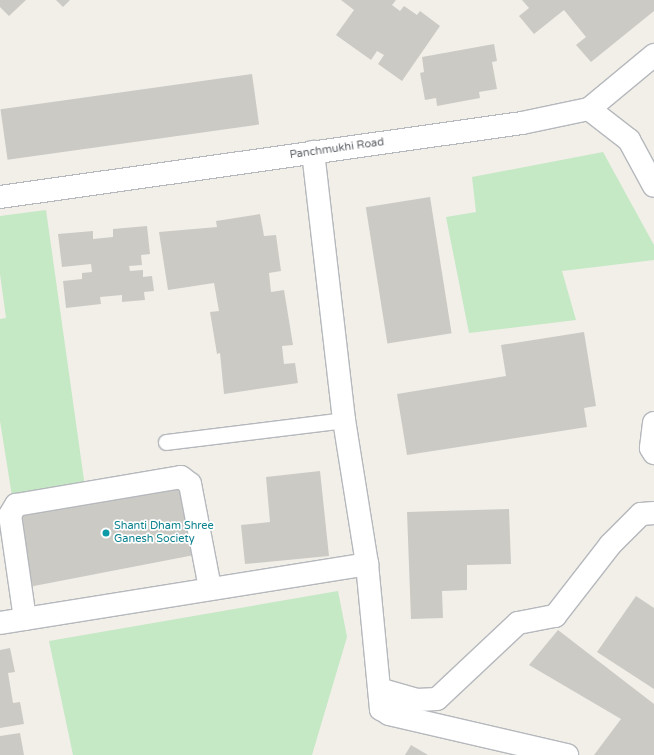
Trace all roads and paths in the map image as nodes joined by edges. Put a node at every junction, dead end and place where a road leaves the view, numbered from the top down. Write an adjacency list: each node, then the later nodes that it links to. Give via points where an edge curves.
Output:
1 (654, 55): 2 (street, Panchmukhi Road)
2 (589, 109): 3 (street, Panchmukhi Road, via 522,123); 4 (street, via 629,140)
3 (313, 152): 5 (street, Panchmukhi Road); 6 (street)
4 (654, 186)
5 (0, 197)
6 (344, 420): 8 (lane); 11 (street)
7 (654, 423): 9 (street, via 651,448)
8 (166, 442)
9 (654, 453)
10 (654, 513): 15 (street, via 641,514 610,545 555,616 518,623 437,699 417,700)
11 (367, 564): 12 (street); 15 (street)
12 (210, 588): 13 (street); 13 (street, via 190,484 181,477 16,505 10,515)
13 (25, 618): 14 (street)
14 (0, 623)
15 (379, 689): 16 (street, via 381,709 389,714)
16 (567, 755)

